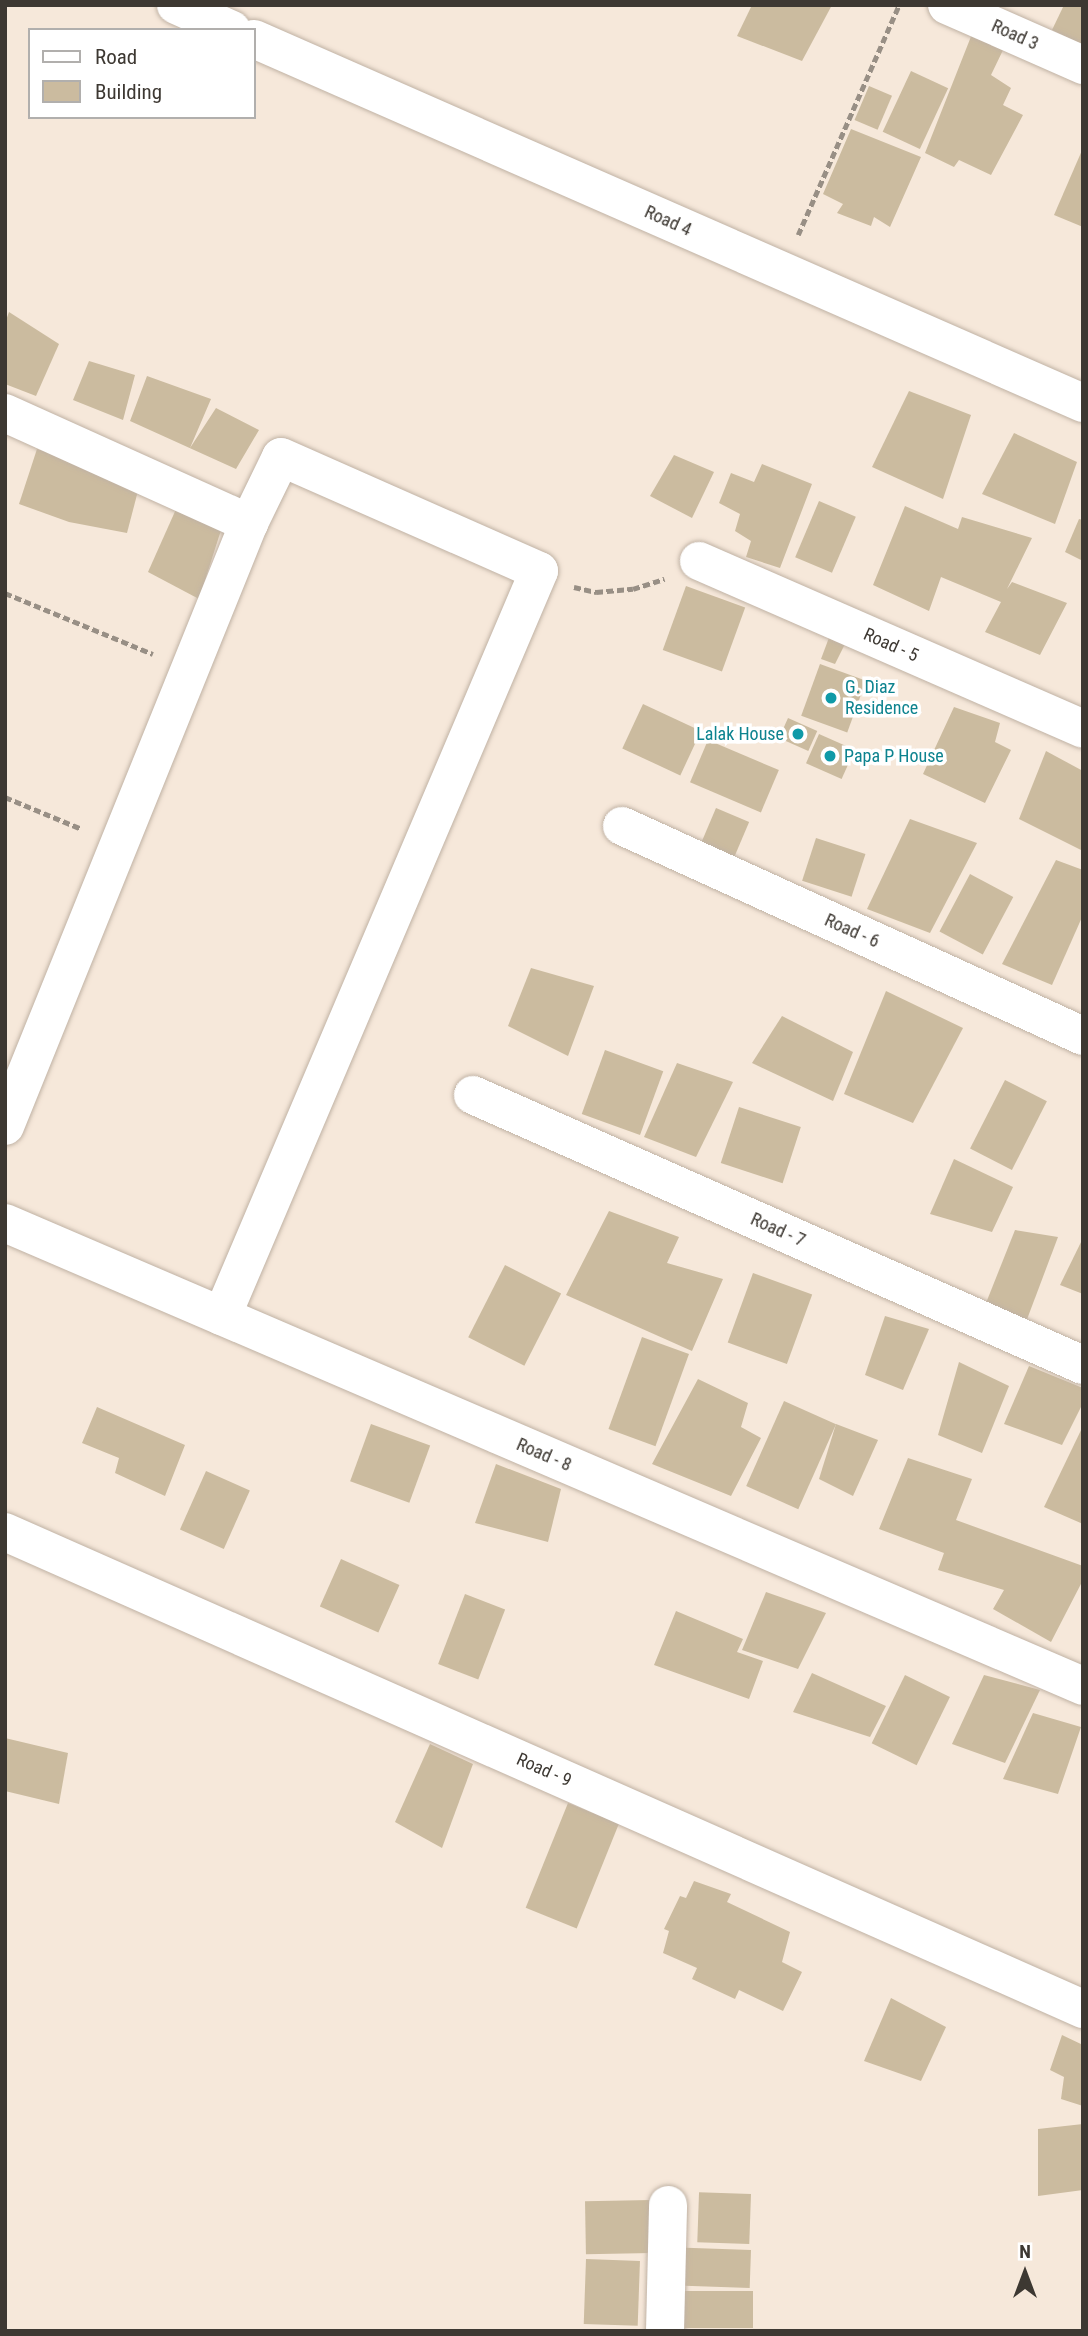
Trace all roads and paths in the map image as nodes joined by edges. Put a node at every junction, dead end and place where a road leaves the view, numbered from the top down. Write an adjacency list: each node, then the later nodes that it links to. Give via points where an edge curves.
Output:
1 (176, 5): 4 (street)
2 (899, 5): 7 (path)
3 (947, 5): 6 (street, Road 3)
4 (228, 28)
5 (256, 40): 7 (street, Road 4)
6 (1083, 65)
7 (782, 271): 8 (street, Road 4)
8 (1083, 403)
9 (5, 413): 10 (street)
10 (249, 523): 12 (street, via 281,457); 14 (street)
11 (699, 561): 12 (path, via 668,578 633,589 596,592 565,585); 15 (street, Road - 5)
12 (539, 571): 23 (street)
13 (5, 593): 14 (path)
14 (190, 669): 18 (street)
15 (1083, 729)
16 (5, 797): 18 (path)
17 (622, 826): 19 (street, Road - 6)
18 (119, 845): 21 (street)
19 (1083, 1036)
20 (473, 1095): 24 (street, Road - 7)
21 (5, 1126)
22 (5, 1223): 23 (street, Road - 8)
23 (222, 1317): 26 (street, Road - 8)
24 (1083, 1365)
25 (5, 1532): 27 (street, Road - 9)
26 (1083, 1686)
27 (1083, 2008)
28 (668, 2205): 29 (street)
29 (665, 2331)

